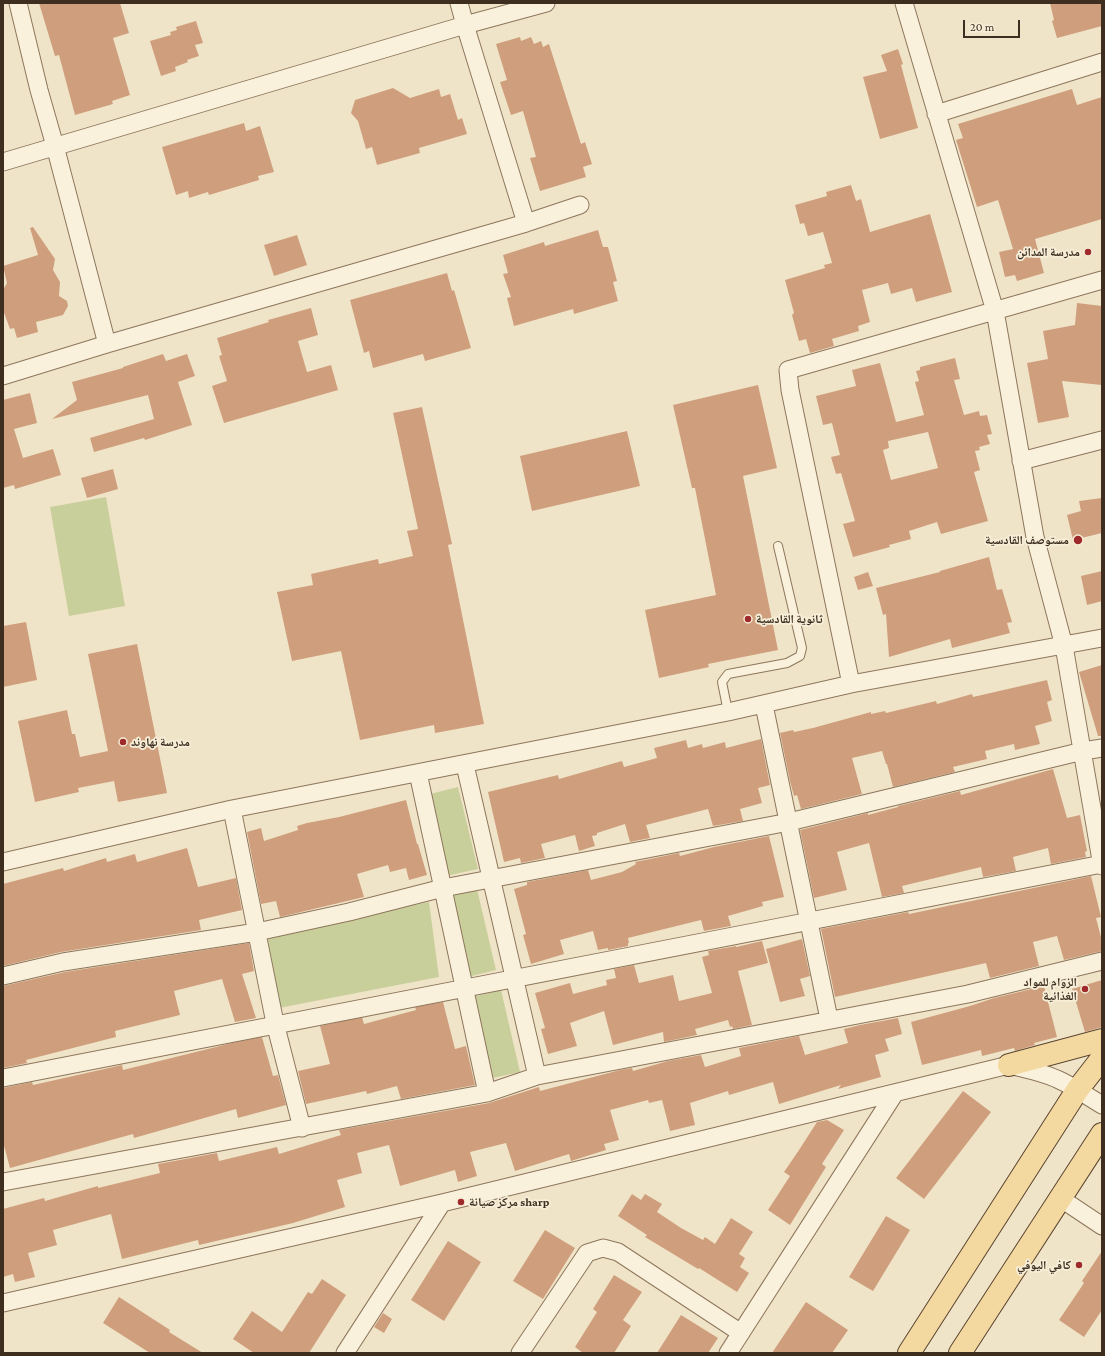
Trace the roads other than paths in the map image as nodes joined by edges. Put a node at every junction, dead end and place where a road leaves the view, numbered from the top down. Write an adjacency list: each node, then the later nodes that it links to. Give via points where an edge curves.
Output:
1 (18, 3): 8 (street)
2 (460, 3): 5 (street)
3 (546, 3): 5 (street)
4 (904, 3): 7 (street)
5 (465, 25): 8 (street); 11 (street)
6 (1102, 62): 7 (street)
7 (936, 114): 13 (street)
8 (55, 146): 9 (street); 14 (street)
9 (3, 162)
10 (580, 205): 11 (street)
11 (526, 223): 14 (street)
12 (1102, 280): 13 (street)
13 (995, 310): 17 (street); 21 (street, via 788,370)
14 (107, 344): 15 (street)
15 (3, 376)
16 (1102, 440): 17 (street)
17 (1021, 462): 20 (street, via 1035,537)
18 (778, 546): 23 (lane, via 802,648 800,656 787,663 728,674 722,682)
19 (1102, 638): 20 (street)
20 (1064, 646): 21 (street); 25 (street)
21 (851, 684): 22 (street)
22 (764, 705): 23 (street); 29 (street)
23 (728, 712): 26 (street)
24 (1102, 748): 25 (street)
25 (1082, 751): 29 (street); 31 (street)
26 (465, 764): 27 (street); 32 (street)
27 (418, 773): 28 (street); 33 (street)
28 (232, 809): 30 (street); 35 (street)
29 (789, 822): 32 (street); 34 (street)
30 (3, 862)
31 (1102, 864): 34 (street)
32 (491, 879): 33 (street); 38 (street)
33 (443, 888): 35 (street); 39 (street)
34 (808, 921): 38 (street); 40 (street)
35 (257, 932): 37 (street, via 63,962); 41 (street)
36 (1102, 961): 40 (street, via 968,994)
37 (3, 976)
38 (514, 978): 39 (street); 45 (street)
39 (465, 988): 41 (street); 48 (street)
40 (829, 1019): 45 (street)
41 (275, 1023): 46 (street); 51 (street)
42 (1102, 1040): 44 (main road)
43 (1102, 1058): 47 (main road)
44 (1009, 1065): 47 (street, via 1056,1078); 49 (street)
45 (537, 1076): 48 (street)
46 (3, 1078)
47 (1078, 1089): 50 (street); 62 (main road)
48 (488, 1093): 51 (street)
49 (895, 1093): 55 (street); 58 (street)
50 (1102, 1105)
51 (302, 1128): 53 (street)
52 (1102, 1134): 54 (main road)
53 (3, 1182)
54 (1060, 1198): 56 (street); 63 (main road)
55 (442, 1203): 57 (street); 59 (street)
56 (1102, 1226)
57 (3, 1303)
58 (741, 1332): 60 (street, via 618,1252 603,1248 587,1253); 61 (street)
59 (345, 1353)
60 (520, 1353)
61 (728, 1353)
62 (909, 1353)
63 (960, 1353)

